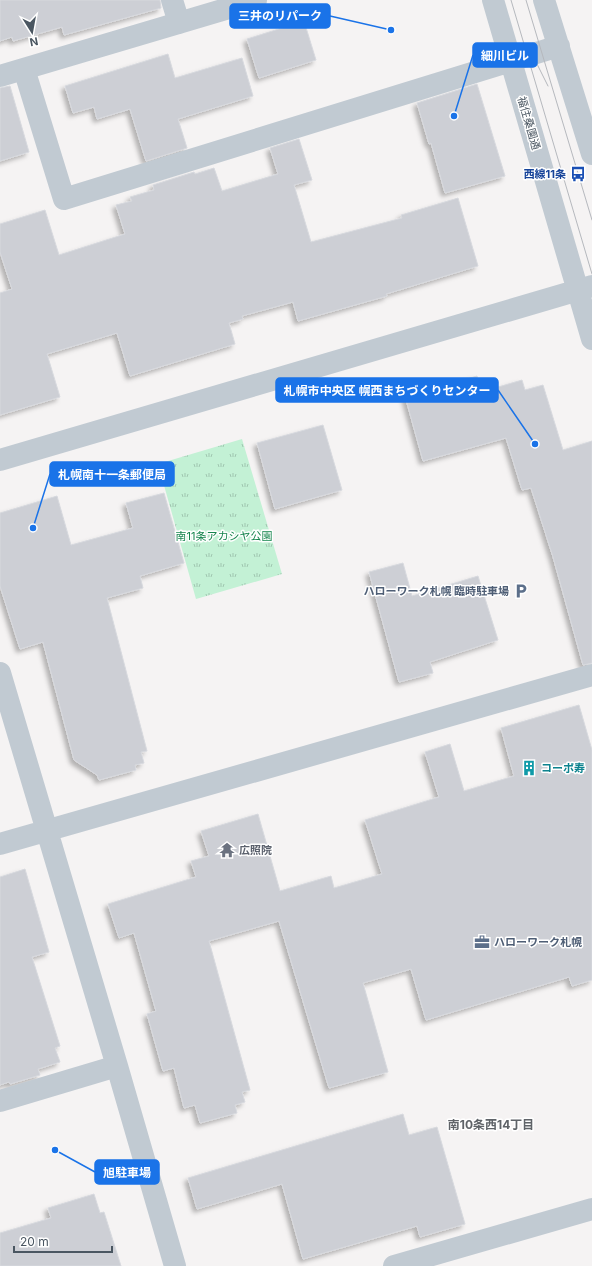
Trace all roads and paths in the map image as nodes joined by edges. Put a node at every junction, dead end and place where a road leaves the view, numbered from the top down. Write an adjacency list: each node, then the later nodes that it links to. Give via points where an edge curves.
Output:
1 (172, 0): 5 (street)
2 (256, 0): 5 (street)
3 (493, 0): 7 (street, 福住桑園通)
4 (544, 0): 6 (street)
5 (179, 23): 8 (street)
6 (558, 46): 7 (street); 10 (street)
7 (511, 60): 8 (street, via 64,199); 11 (street, 福住桑園通)
8 (24, 69): 9 (street)
9 (0, 76)
10 (592, 154)
11 (585, 288): 12 (street, 福住桑園通); 13 (street)
12 (592, 338)
13 (0, 460)
14 (0, 673): 16 (street)
15 (592, 675): 16 (street)
16 (47, 830): 17 (street); 18 (street)
17 (0, 844)
18 (117, 1066): 19 (street); 21 (street)
19 (0, 1101)
20 (592, 1208): 22 (street)
21 (175, 1266)
22 (394, 1266)

